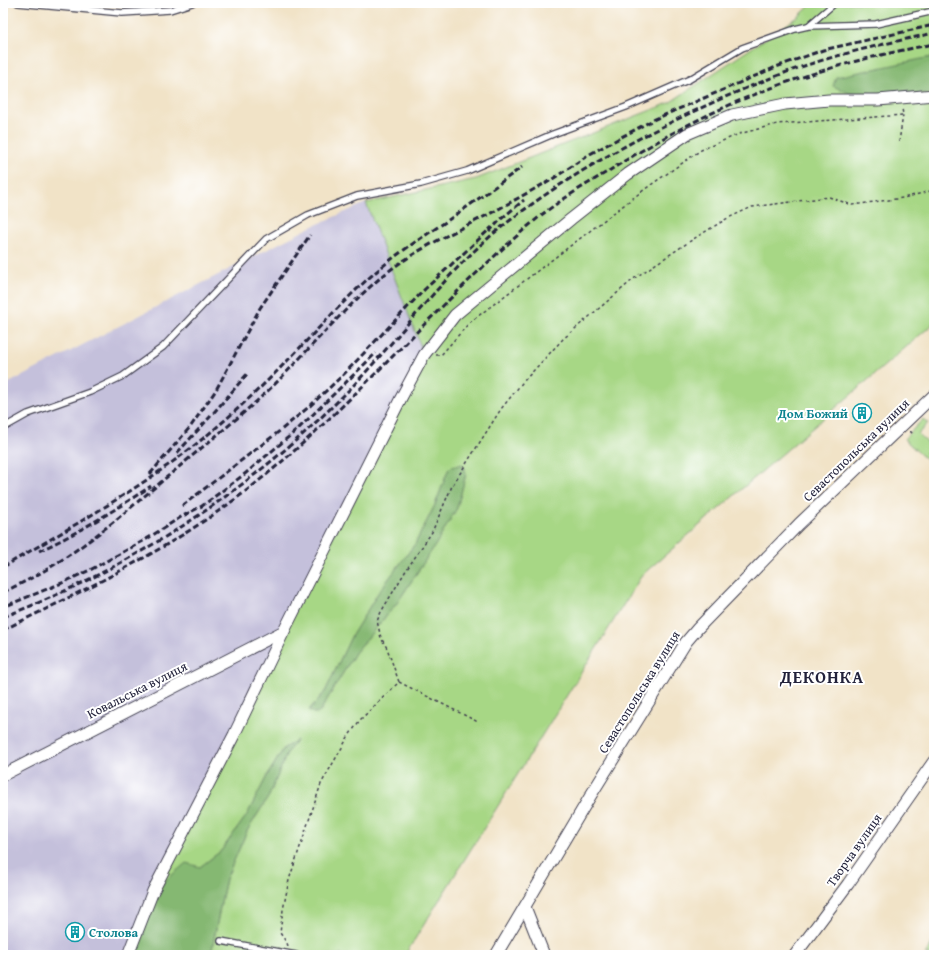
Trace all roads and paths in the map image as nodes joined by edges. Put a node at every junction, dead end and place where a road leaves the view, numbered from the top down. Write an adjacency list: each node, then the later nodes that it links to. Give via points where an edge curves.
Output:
1 (18, 3): 2 (lane, via 122,13 170,10)
2 (192, 3)
3 (835, 3): 5 (lane)
4 (934, 11): 5 (lane, via 876,24)
5 (808, 26): 13 (lane, via 789,30 742,48 690,79 467,171 421,184 357,196 308,215 266,239 163,347 123,376 90,392 28,414)
6 (934, 95): 7 (street)
7 (901, 99): 8 (path); 11 (street, via 829,100 785,104 732,115 687,134 628,174 455,314)
8 (903, 115): 9 (path); 11 (path, via 777,124 739,134 701,150 645,189 470,323 441,355)
9 (899, 142)
10 (934, 190): 17 (path, via 903,198 852,205 829,197 752,207 698,236 636,277 563,339 501,409 452,486 432,532 405,572 377,622)
11 (424, 355): 16 (street)
12 (934, 395): 21 (street, Севастопольська вулиця, via 799,524 686,642 590,795)
13 (3, 428)
14 (930, 452): 15 (path)
15 (934, 456)
16 (284, 631): 20 (street, Ковальська вулиця); 24 (street, via 234,735 153,891)
17 (399, 682): 18 (path); 23 (path, via 360,720 321,784 289,880 283,910 280,933 287,943)
18 (478, 722)
19 (934, 760): 28 (street, Творча вулиця)
20 (3, 775)
21 (525, 907): 26 (street, Севастопольська вулиця); 27 (street)
22 (221, 941): 23 (lane)
23 (288, 953): 25 (lane)
24 (128, 955)
25 (296, 955)
26 (496, 955)
27 (544, 955)
28 (795, 955)

